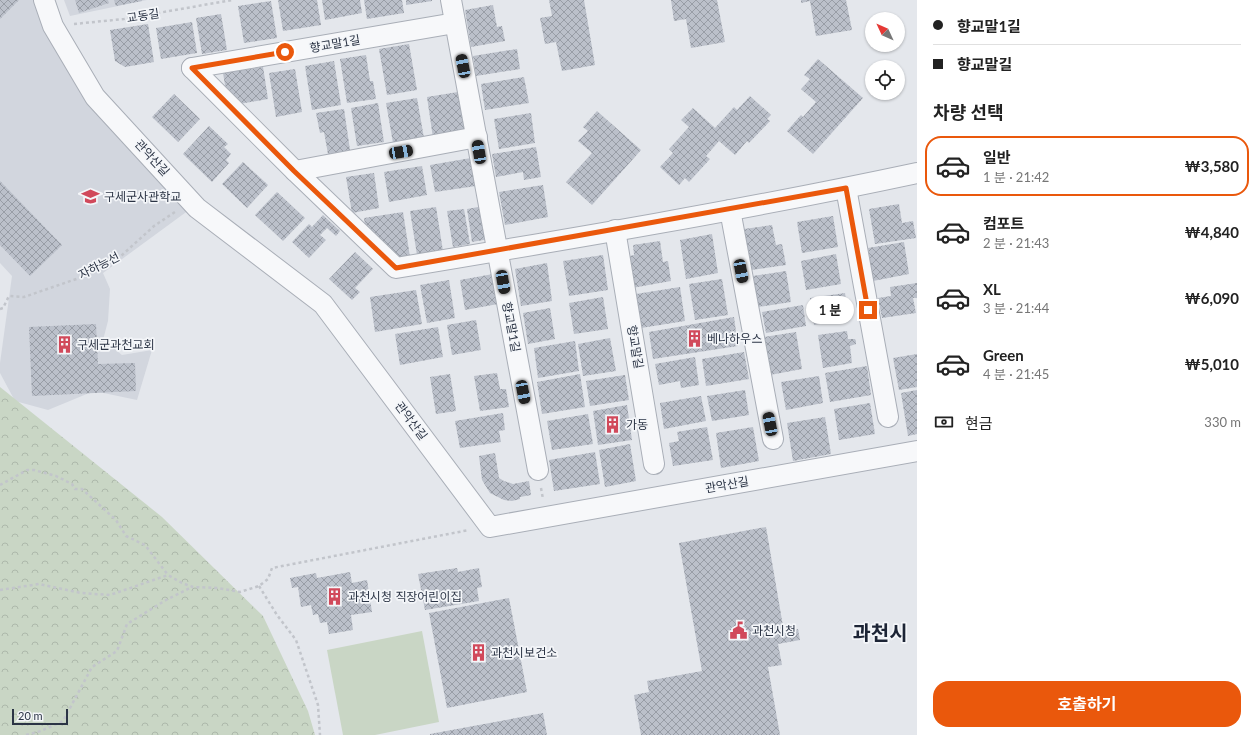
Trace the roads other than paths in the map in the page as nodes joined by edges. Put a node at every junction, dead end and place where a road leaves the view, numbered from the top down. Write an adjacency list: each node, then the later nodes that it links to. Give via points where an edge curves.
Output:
1 (44, 0): 13 (street, 관악산길, via 54,26 95,97 197,208 323,304 490,527)
2 (451, 0): 3 (street, 향교말1길)
3 (455, 23): 4 (street, 향교말1길); 5 (street, 향교말1길, via 192,68)
4 (477, 138): 5 (street); 10 (street, 향교말1길)
5 (294, 171): 10 (street, via 396,268)
6 (917, 173): 7 (street)
7 (846, 188): 8 (street); 11 (street)
8 (730, 210): 9 (street); 12 (street)
9 (615, 230): 10 (street); 14 (street, 향교말길)
10 (497, 251): 15 (street, 향교말1길)
11 (888, 417)
12 (773, 439)
13 (917, 451)
14 (654, 464)
15 (538, 470)

